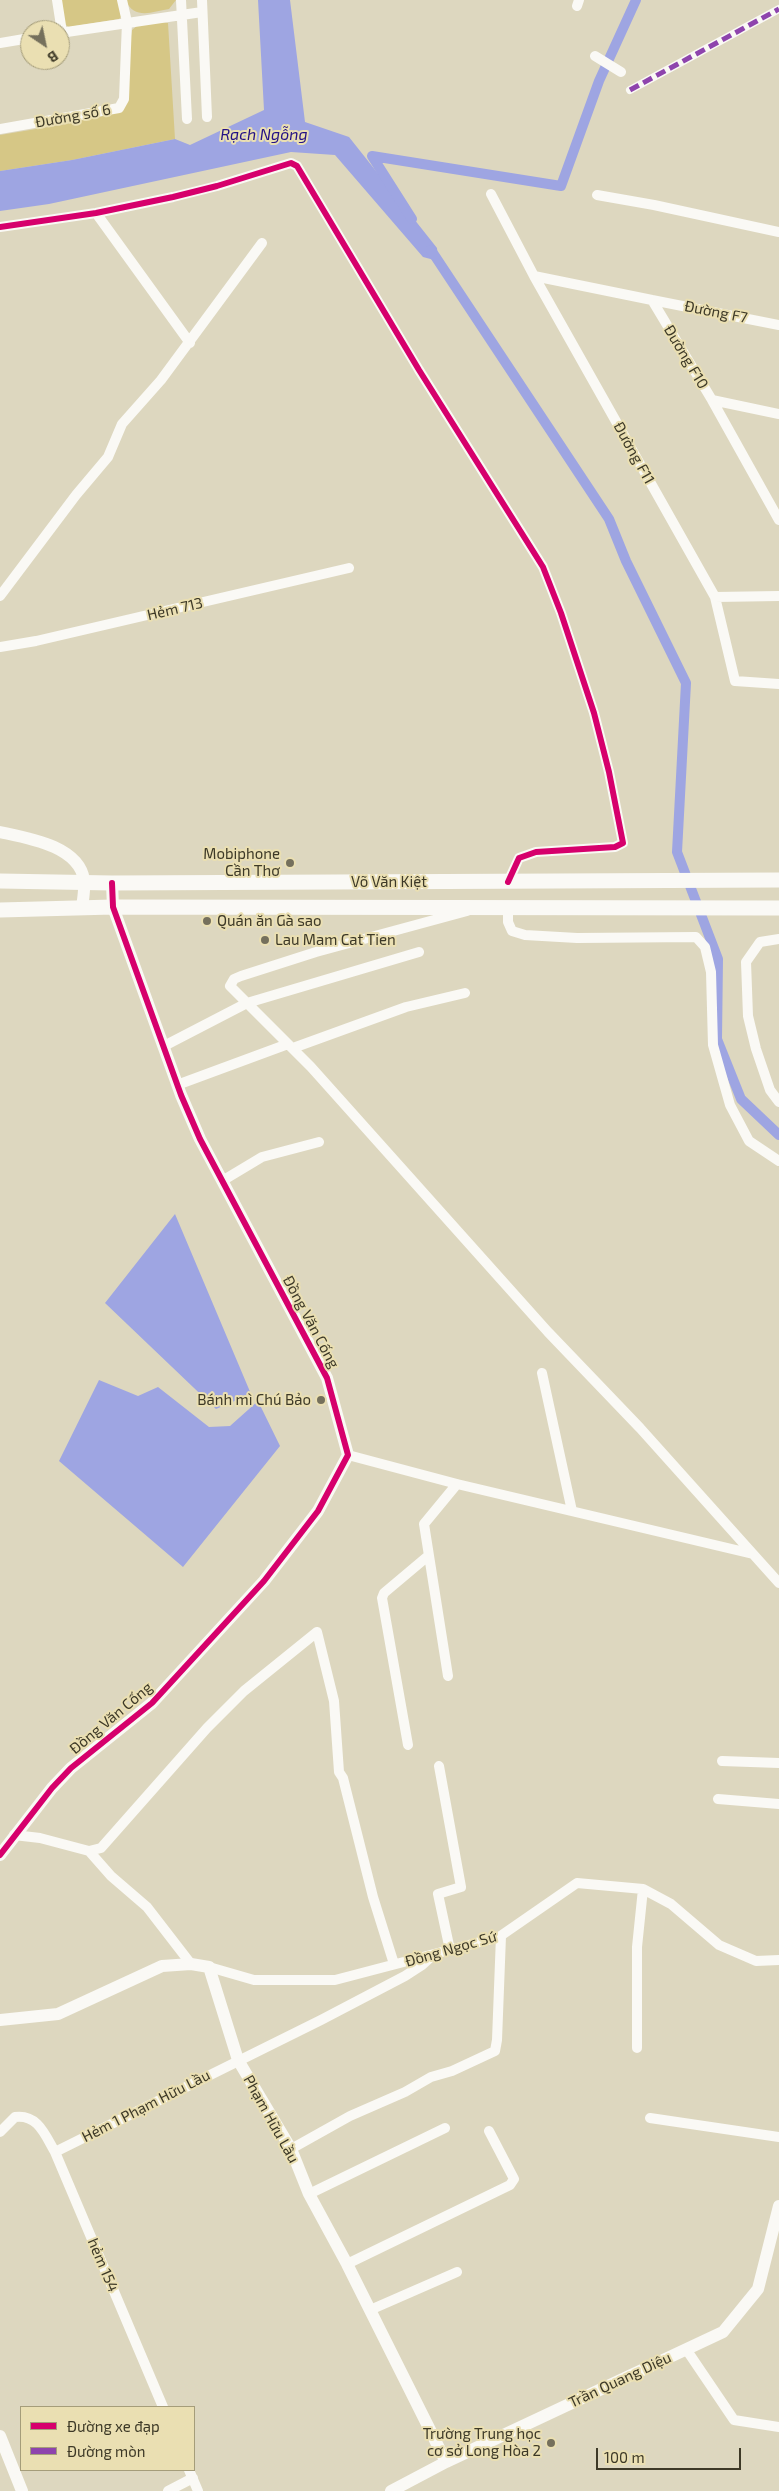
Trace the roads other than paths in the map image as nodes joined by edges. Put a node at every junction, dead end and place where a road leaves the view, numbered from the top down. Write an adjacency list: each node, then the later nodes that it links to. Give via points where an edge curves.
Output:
1 (56, 0): 8 (street)
2 (122, 0): 9 (street)
3 (181, 0): 7 (street)
4 (202, 0): 6 (street)
5 (779, 9): 15 (street)
6 (202, 12): 7 (street); 16 (street)
7 (181, 14): 9 (street); 17 (street)
8 (59, 20)
9 (126, 22): 10 (street); 18 (street, Đường số 6, via 124,99 119,108)
10 (70, 31)
11 (20, 40): 12 (street)
12 (0, 43)
13 (595, 56): 14 (street)
14 (621, 72)
15 (630, 90)
16 (208, 116)
17 (187, 120)
18 (0, 129)
19 (491, 194): 25 (street, Đường F11)
20 (597, 195): 23 (street)
21 (96, 213): 22 (street); 28 (street); 42 (street, via 217,186 291,163 297,166 419,370 543,567 594,713 623,843 614,847 536,852 519,858)
22 (0, 227)
23 (779, 232)
24 (262, 243): 28 (street)
25 (534, 276): 26 (street); 35 (street, Đường F11)
26 (652, 300): 27 (street, Đường F7); 29 (street, Đường F10)
27 (779, 325)
28 (190, 342): 33 (street, via 122,424 108,457)
29 (712, 400): 30 (street); 31 (street, Đường F10)
30 (779, 414)
31 (779, 519)
32 (349, 568): 36 (street, Hẻm 713)
33 (0, 596)
34 (779, 596): 35 (street)
35 (715, 597): 37 (street, Đường F11, via 735,681)
36 (0, 647)
37 (779, 684)
38 (0, 832): 41 (street, via 59,849 74,861)
39 (779, 880): 42 (main road, Võ Văn Kiệt)
40 (0, 881): 41 (main road, Võ Văn Kiệt)
41 (84, 881): 43 (main road, Võ Văn Kiệt); 45 (street)
42 (508, 882): 43 (main road, Võ Văn Kiệt)
43 (112, 883): 44 (street, Đồng Văn Cống)
44 (113, 907): 45 (main road, Võ Văn Kiệt); 46 (main road, Võ Văn Kiệt); 54 (street, Đồng Văn Cống)
45 (82, 908): 49 (main road, Võ Văn Kiệt)
46 (480, 908): 47 (main road, Võ Văn Kiệt); 53 (street, via 237,977 230,986)
47 (508, 908): 48 (main road, Võ Văn Kiệt); 59 (street, via 512,931 525,935 696,937 705,947 711,972 713,1045 730,1105 749,1141)
48 (772, 908)
49 (0, 910)
50 (779, 939): 57 (street, via 760,942 746,962 748,1016 770,1090)
51 (419, 952): 53 (street)
52 (465, 993): 55 (street, via 406,1007)
53 (247, 1003): 54 (street); 55 (street)
54 (164, 1046): 56 (street, Đồng Văn Cống)
55 (290, 1046): 56 (street); 65 (street)
56 (177, 1085): 60 (street, Đồng Văn Cống)
57 (779, 1102)
58 (319, 1142): 60 (street, via 262,1157)
59 (779, 1161)
60 (222, 1181): 62 (street, Đồng Văn Cống, via 327,1378)
61 (542, 1373): 64 (street)
62 (348, 1455): 63 (street); 75 (street, Đồng Văn Cống, via 318,1511 264,1582 152,1703 71,1768)
63 (457, 1484): 64 (street); 66 (street, via 424,1524)
64 (572, 1511): 65 (street)
65 (753, 1554): 67 (street)
66 (428, 1556): 68 (street); 69 (street, via 382,1598)
67 (779, 1583)
68 (448, 1676)
69 (408, 1745)
70 (722, 1761): 71 (street)
71 (779, 1763)
72 (439, 1766): 80 (street, via 461,1887 438,1894)
73 (718, 1799): 74 (street)
74 (779, 1804)
75 (14, 1836): 76 (street, via 40,1838); 77 (street, Đồng Văn Cống)
76 (89, 1851): 83 (street, via 110,1876 147,1907); 84 (street, via 101,1848 113,1837 207,1728 244,1691 317,1632 334,1701 339,1772)
77 (0, 1856)
78 (643, 1888): 79 (street, Đồng Ngọc Sứ, via 577,1883); 82 (street, Đồng Ngọc Sứ, via 672,1904 719,1945 756,1961); 87 (street, via 637,1947)
79 (501, 1936): 80 (street, Đồng Ngọc Sứ); 94 (street, via 498,2040 494,2050 350,2116)
80 (450, 1950): 81 (street, Đồng Ngọc Sứ)
81 (434, 1954): 84 (street, Đồng Ngọc Sứ); 88 (street, Hẻm 1 Phạm Hữu Lầu, via 405,1976)
82 (779, 1960)
83 (191, 1964): 85 (street); 86 (street, via 162,1966 58,2014)
84 (394, 1964): 85 (street, Đồng Ngọc Sứ, via 335,1980 254,1980)
85 (209, 1967): 88 (street, Phạm Hữu Lầu)
86 (0, 2020)
87 (637, 2048)
88 (238, 2060): 94 (street, Phạm Hữu Lầu); 95 (street, Hẻm 1 Phạm Hữu Lầu)
89 (650, 2118): 93 (street)
90 (445, 2128): 96 (street)
91 (489, 2131): 98 (street, via 514,2179 510,2185)
92 (0, 2132): 95 (street, hẻm 154, via 17,2116 34,2120)
93 (779, 2137)
94 (291, 2149): 96 (street, Phạm Hữu Lầu)
95 (55, 2152): 102 (street, hẻm 154)
96 (309, 2194): 98 (street, Phạm Hữu Lầu)
97 (779, 2206): 101 (street, Trần Quang Diệu, via 758,2289 723,2332)
98 (347, 2264): 100 (street, Phạm Hữu Lầu)
99 (458, 2272): 100 (street)
100 (370, 2310): 105 (street, Phạm Hữu Lầu)
101 (686, 2348): 103 (street, via 734,2420); 105 (street, Trần Quang Diệu)
102 (163, 2406)
103 (779, 2427)
104 (0, 2436): 108 (street)
105 (446, 2462): 107 (street, Trần Quang Diệu)
106 (191, 2474): 109 (street); 110 (street)
107 (395, 2490)
108 (22, 2491)
109 (168, 2491)
110 (198, 2491)

